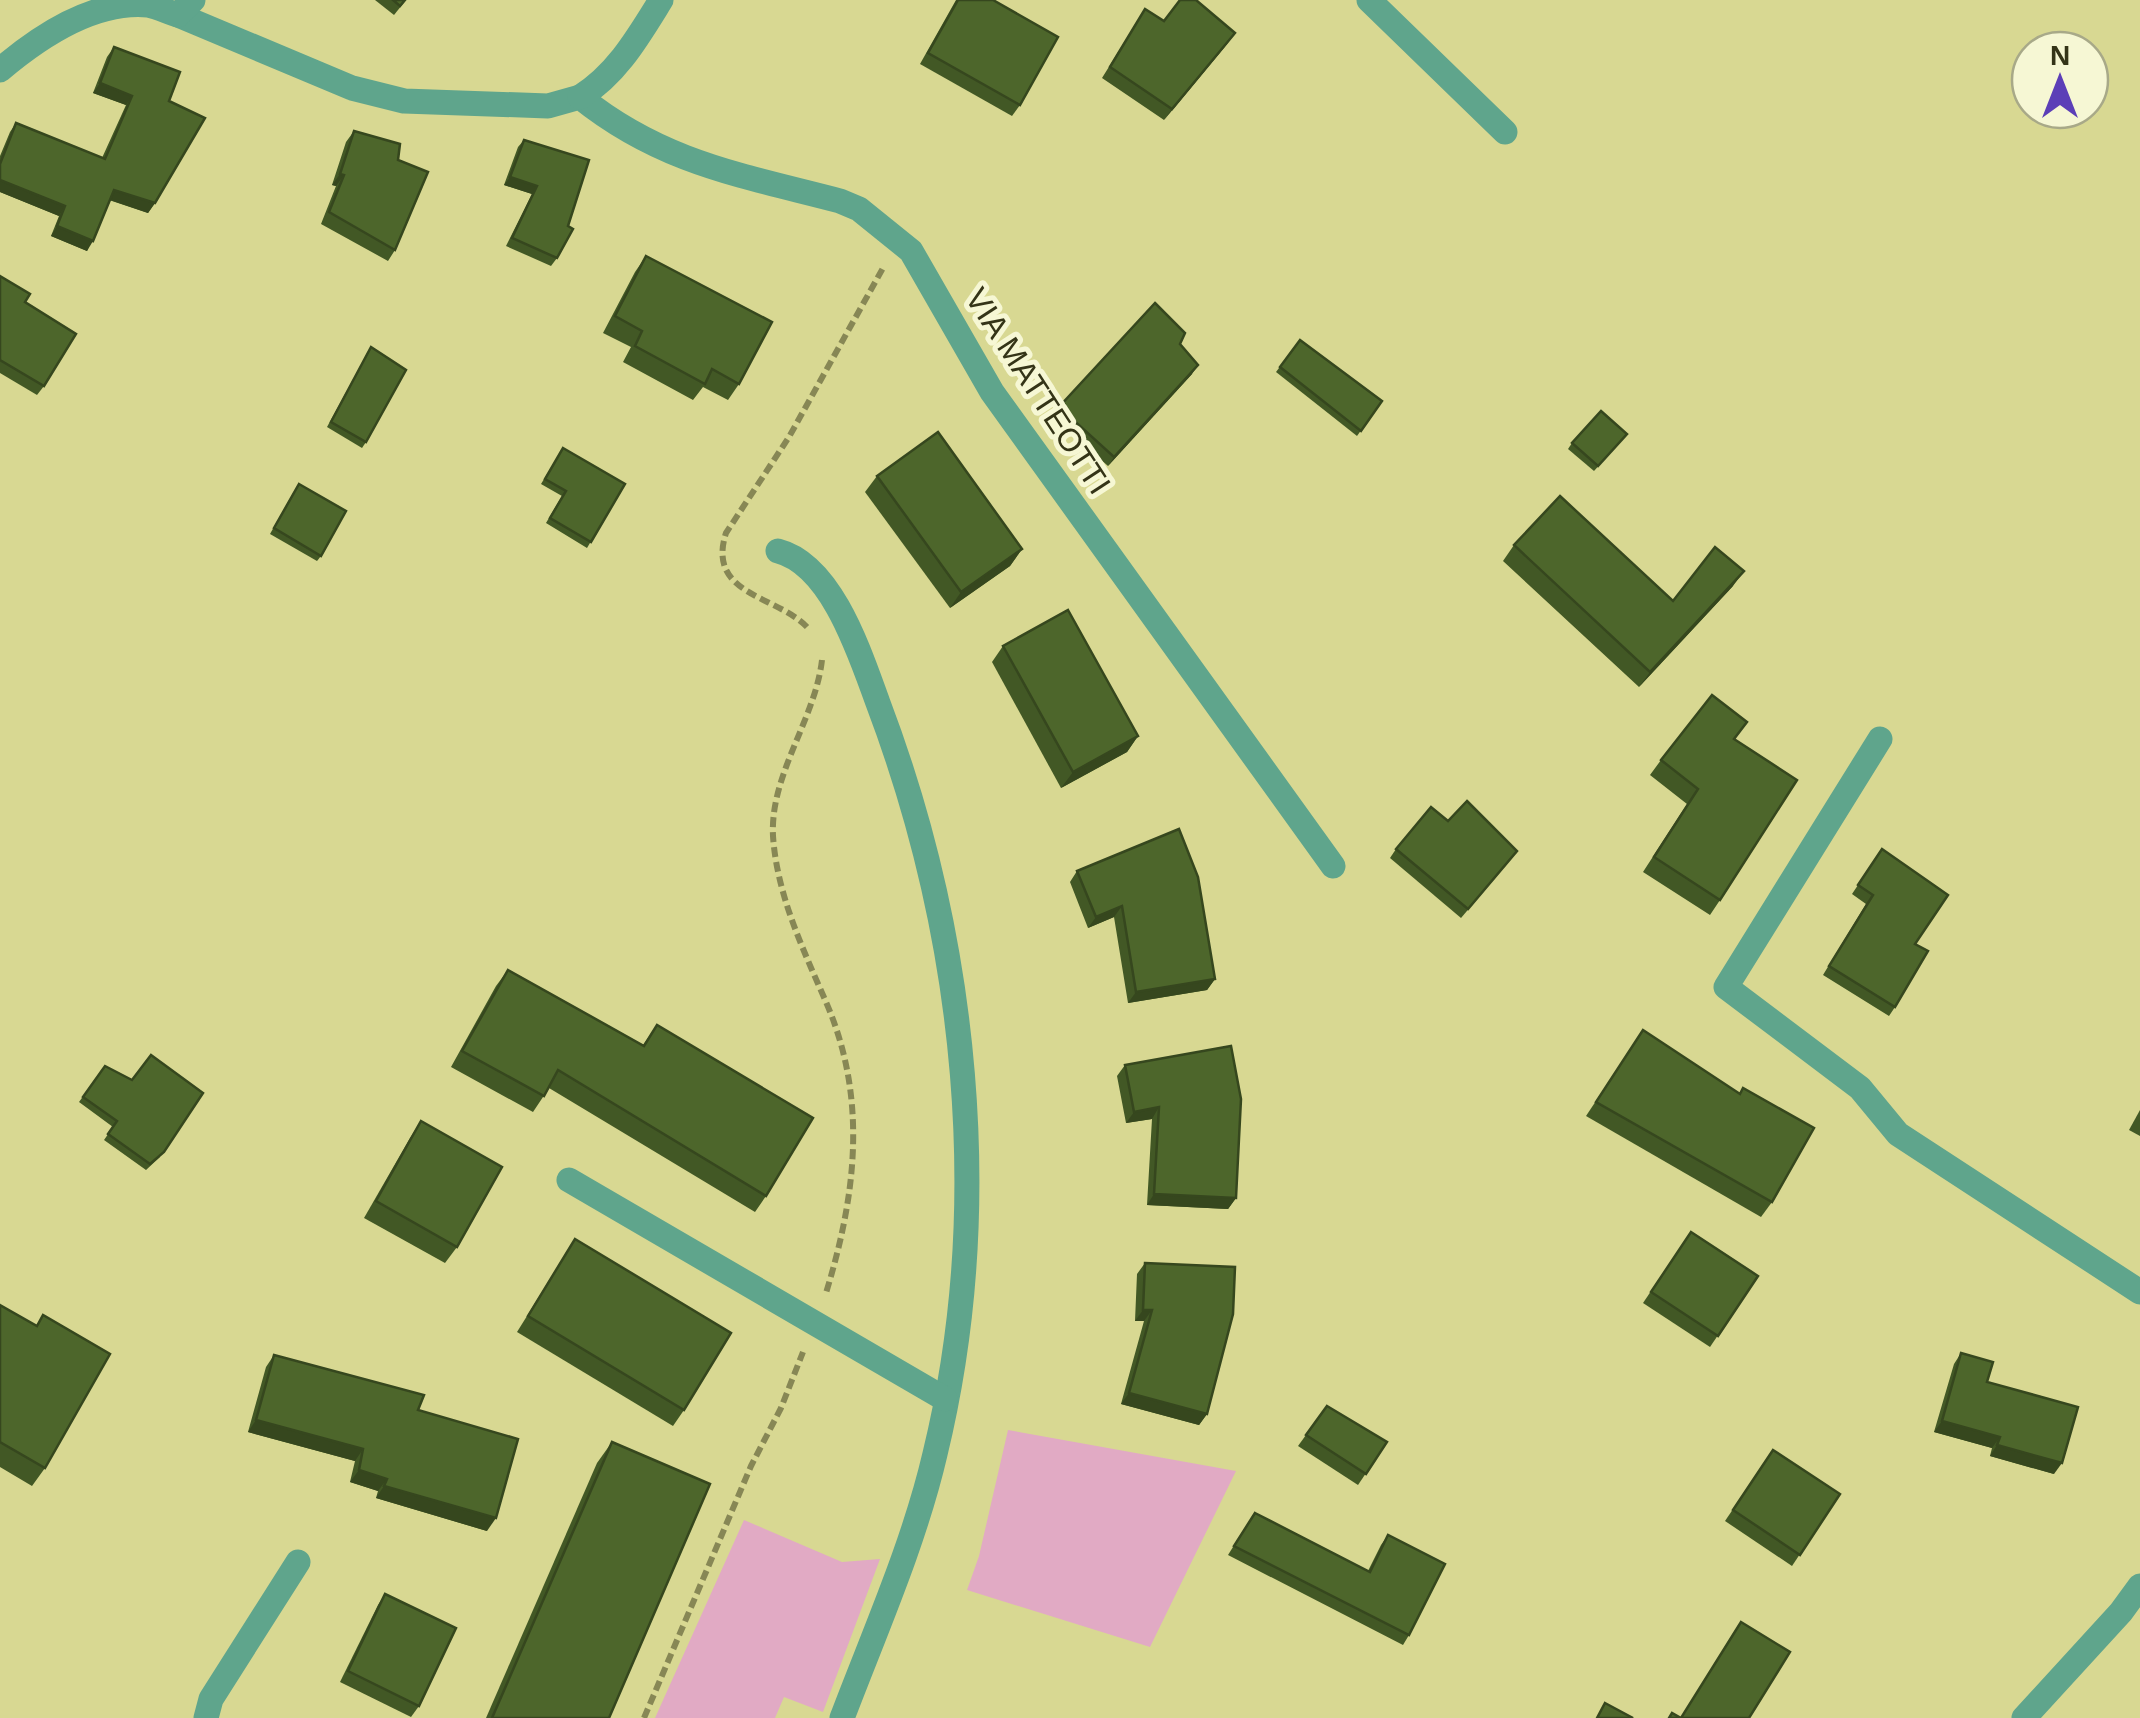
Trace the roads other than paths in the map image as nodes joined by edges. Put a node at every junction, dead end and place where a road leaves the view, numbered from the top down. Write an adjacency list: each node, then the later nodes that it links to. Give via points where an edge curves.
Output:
1 (660, 0): 5 (street, via 612,71)
2 (1368, 0): 6 (street)
3 (185, 7): 4 (street, via 100,10 43,38); 5 (street, via 352,88 390,98 548,106)
4 (0, 70)
5 (580, 97): 9 (street, VIA MATTEOTTI, via 653,146 859,209 911,250 992,392)
6 (1505, 132)
7 (778, 550): 12 (street, via 817,575 848,631 898,756 942,921 966,1128 960,1295)
8 (1880, 739): 11 (street, via 1726,987 1860,1088 1898,1134)
9 (1333, 866)
10 (569, 1180): 12 (street)
11 (2140, 1292)
12 (945, 1398): 16 (street, via 926,1489)
13 (298, 1562): 15 (street, via 211,1698)
14 (2140, 1586): 17 (street)
15 (206, 1718)
16 (842, 1718)
17 (2024, 1718)

